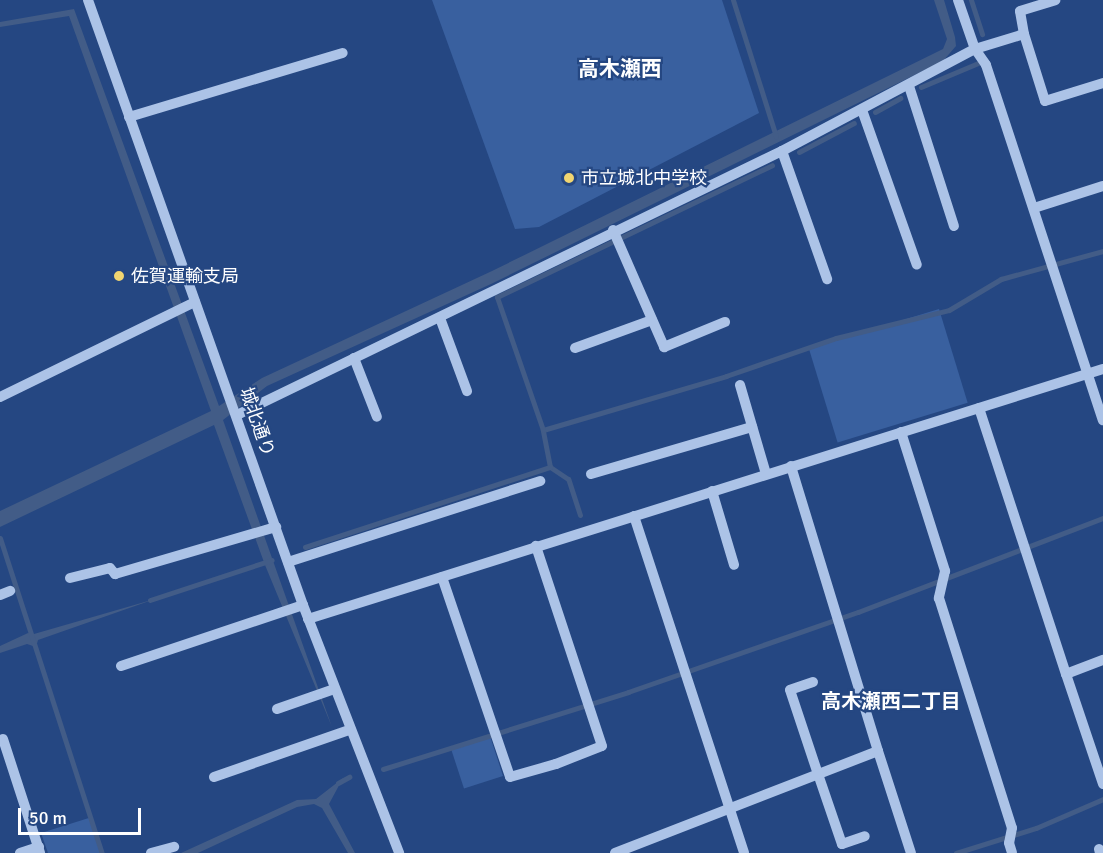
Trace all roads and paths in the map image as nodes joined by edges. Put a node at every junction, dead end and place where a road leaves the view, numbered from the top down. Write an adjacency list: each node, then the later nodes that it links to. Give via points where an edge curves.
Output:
1 (88, 0): 10 (street, 城北通り)
2 (958, 0): 5 (street)
3 (1055, 0): 4 (street, via 1020,11)
4 (1023, 34): 5 (street); 7 (street, via 1045,101)
5 (975, 49): 8 (street); 13 (street, via 986,65)
6 (343, 53): 10 (street)
7 (1103, 83)
8 (909, 86): 9 (street); 14 (street)
9 (862, 110): 11 (street); 16 (street)
10 (129, 117): 18 (street, 城北通り)
11 (782, 151): 15 (street); 17 (street)
12 (1103, 186): 13 (street)
13 (1034, 208): 25 (street)
14 (954, 226)
15 (613, 230): 19 (street); 20 (street)
16 (917, 265)
17 (827, 279)
18 (190, 304): 28 (street); 30 (street, 城北通り)
19 (441, 318): 23 (street); 27 (street)
20 (652, 320): 21 (street, via 664,347); 22 (street)
21 (725, 322)
22 (575, 348)
23 (354, 357): 30 (street); 31 (street)
24 (1103, 369): 25 (street)
25 (1088, 374): 29 (street); 32 (street)
26 (740, 386): 33 (street)
27 (467, 391)
28 (0, 397)
29 (980, 408): 34 (street); 51 (street)
30 (237, 415): 41 (street, 城北通り)
31 (376, 417)
32 (1103, 420)
33 (752, 427): 36 (street); 37 (street)
34 (901, 432): 35 (street); 64 (street, via 945,571 939,598 1012,828)
35 (791, 466): 37 (street); 57 (street)
36 (591, 474)
37 (766, 474): 39 (street)
38 (540, 481): 43 (street)
39 (712, 491): 40 (street); 44 (street)
40 (634, 516): 42 (street); 61 (street)
41 (271, 528): 43 (street, 城北通り); 46 (street, via 115,574 110,568)
42 (536, 546): 45 (street); 45 (street, via 602,747 556,764 510,777)
43 (288, 561): 47 (street, 城北通り)
44 (734, 565)
45 (442, 577): 48 (street)
46 (70, 578)
47 (292, 609): 48 (street, 城北通り); 50 (street)
48 (308, 619): 53 (street, 城北通り)
49 (1103, 660): 51 (street)
50 (121, 666)
51 (1066, 674): 60 (street)
52 (813, 682): 58 (street, via 790,690)
53 (324, 692): 54 (street); 55 (street, 城北通り)
54 (276, 709)
55 (349, 730): 59 (street); 69 (street, 城北通り)
56 (3, 739): 66 (street)
57 (878, 751): 58 (street); 72 (street)
58 (818, 774): 61 (street); 62 (street, via 842,844)
59 (214, 777)
60 (1103, 784)
61 (728, 809): 65 (street); 71 (street)
62 (865, 836)
63 (174, 847): 68 (street)
64 (1010, 848)
65 (635, 849): 70 (street)
66 (40, 850): 67 (street)
67 (20, 853)
68 (151, 853)
69 (399, 853)
70 (615, 853)
71 (744, 853)
72 (911, 853)

